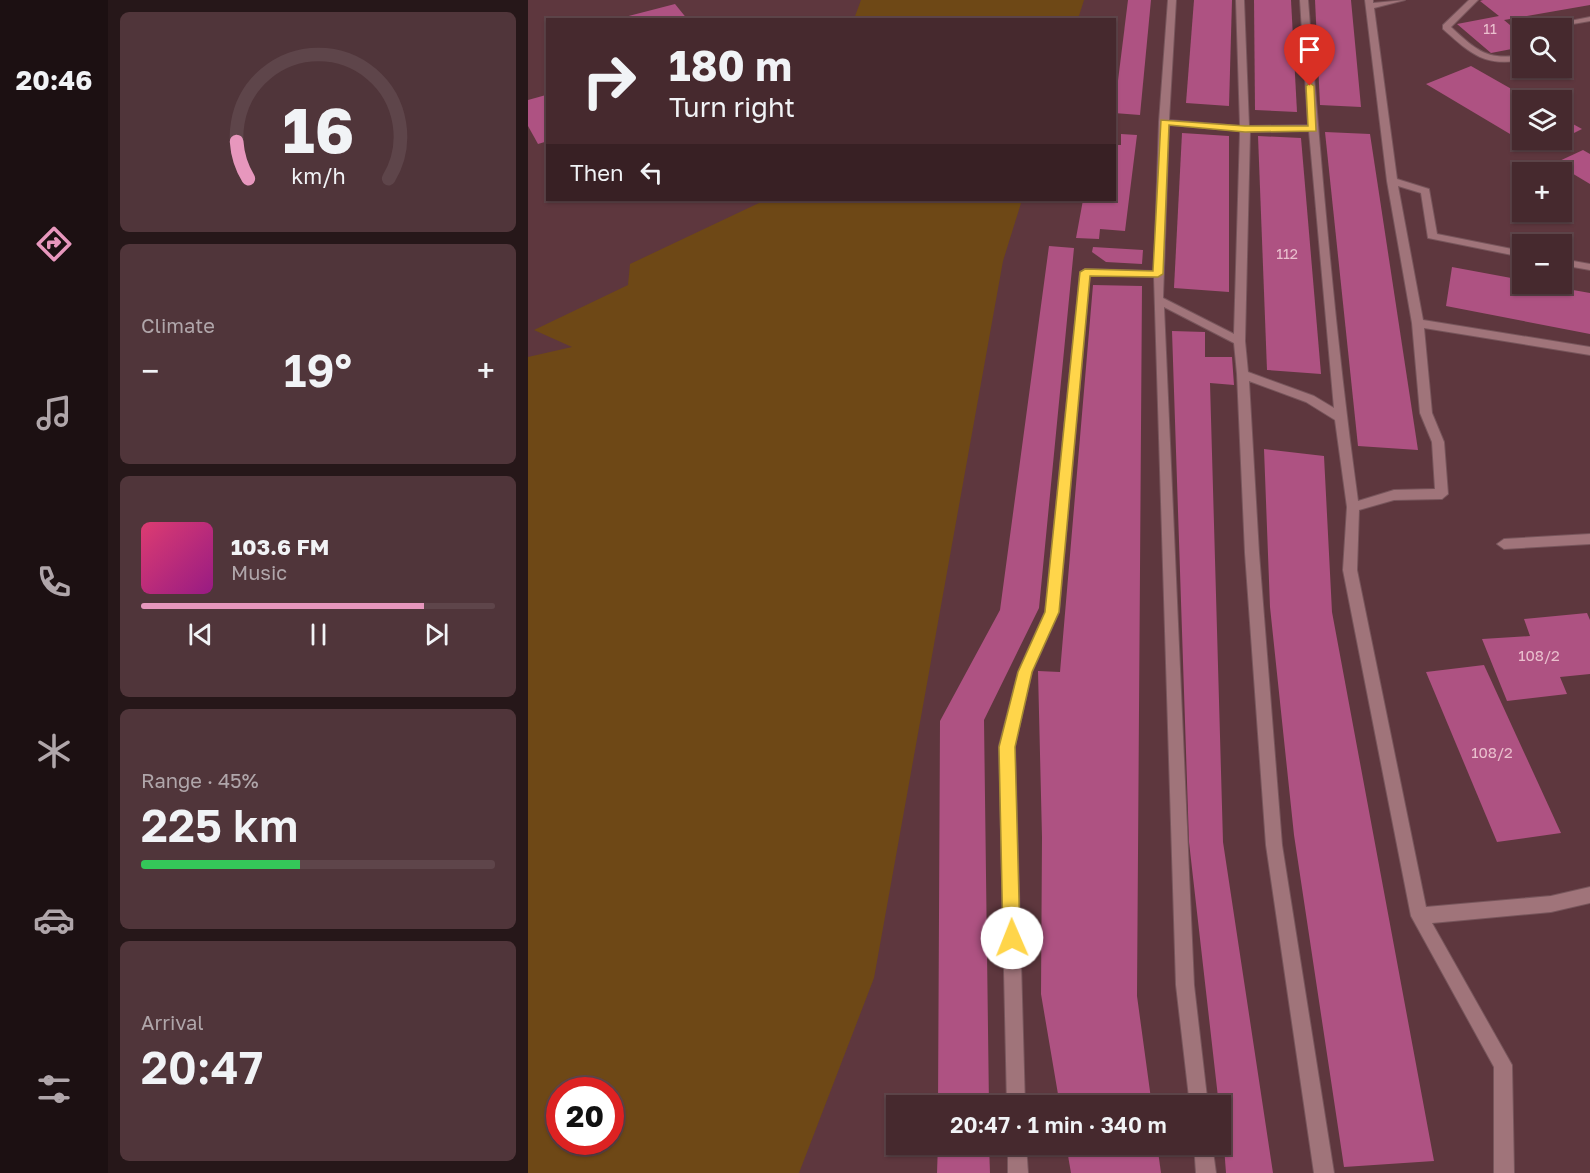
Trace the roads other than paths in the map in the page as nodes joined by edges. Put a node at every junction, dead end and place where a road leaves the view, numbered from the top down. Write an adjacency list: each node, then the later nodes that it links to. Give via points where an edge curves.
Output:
1 (1172, 0): 10 (lane)
2 (1240, 0): 11 (lane)
3 (1304, 0): 12 (lane)
4 (1401, 0): 6 (lane)
5 (1473, 0): 9 (lane, via 1446,27 1478,55 1502,62)
6 (1370, 3): 13 (lane)
7 (1590, 19): 8 (lane)
8 (1572, 22)
9 (1512, 60)
10 (1164, 122): 11 (lane); 17 (lane)
11 (1245, 129): 12 (lane); 20 (lane)
12 (1313, 129): 23 (lane)
13 (1392, 181): 14 (lane, via 1426,191 1432,236); 19 (lane)
14 (1512, 252)
15 (1572, 264): 16 (lane)
16 (1590, 267)
17 (1158, 274): 18 (lane); 29 (lane, via 1085,272 1052,612 1025,672 1007,747)
18 (1158, 300): 20 (lane); 30 (lane, via 1185,985)
19 (1418, 323): 21 (lane); 24 (lane, via 1426,413 1438,442 1442,494 1394,495)
20 (1239, 341): 22 (lane)
21 (1590, 351)
22 (1243, 374): 23 (lane, via 1310,399); 35 (lane, via 1274,845)
23 (1341, 417): 24 (lane)
24 (1353, 507): 28 (lane, via 1350,570)
25 (1590, 539): 26 (lane)
26 (1504, 544)
27 (1590, 895): 28 (lane, via 1551,904)
28 (1419, 916): 36 (lane, via 1503,1065)
29 (1016, 1095)
30 (1198, 1095)
31 (1017, 1155): 33 (lane)
32 (1204, 1155): 34 (lane)
33 (1018, 1173)
34 (1206, 1173)
35 (1324, 1173)
36 (1504, 1173)

